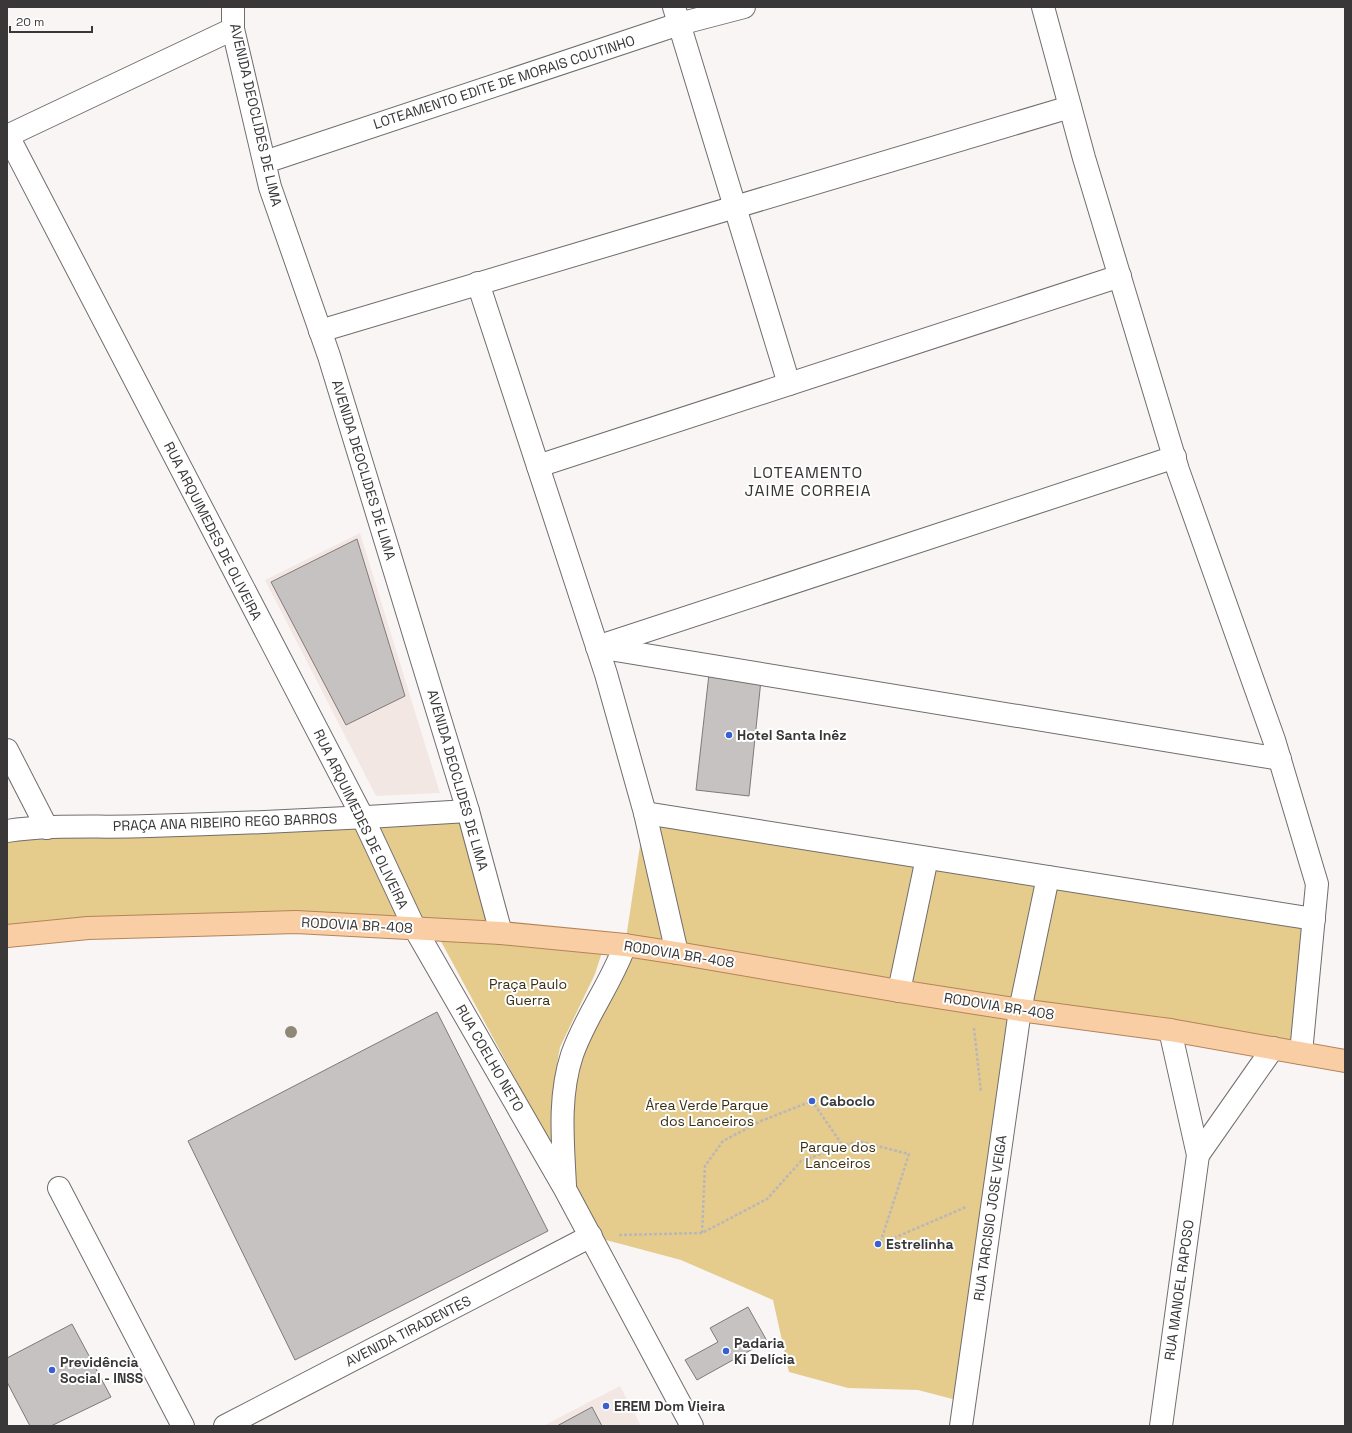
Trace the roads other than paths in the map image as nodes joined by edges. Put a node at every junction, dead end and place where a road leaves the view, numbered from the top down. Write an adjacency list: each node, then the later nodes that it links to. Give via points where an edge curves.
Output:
1 (233, 7): 5 (street, AVENIDA DEOCLIDES DE LIMA)
2 (744, 7): 4 (street, LOTEAMENTO EDITE DE MORAIS COUTINHO)
3 (1043, 7): 6 (street)
4 (676, 16): 8 (street, LOTEAMENTO EDITE DE MORAIS COUTINHO); 9 (street)
5 (233, 29): 7 (street); 8 (street, AVENIDA DEOCLIDES DE LIMA)
6 (1070, 107): 9 (street); 10 (street)
7 (7, 136): 21 (street, RUA ARQUIMEDES DE OLIVEIRA)
8 (265, 162): 12 (street, AVENIDA DEOCLIDES DE LIMA, via 270,188)
9 (734, 207): 11 (street); 13 (street)
10 (1120, 276): 13 (street); 14 (street)
11 (478, 283): 12 (street); 15 (street)
12 (320, 331): 19 (street, AVENIDA DEOCLIDES DE LIMA)
13 (789, 384): 15 (street)
14 (1175, 457): 16 (street); 18 (street)
15 (538, 466): 16 (street)
16 (597, 647): 18 (street); 20 (street)
17 (7, 750): 22 (street)
18 (1280, 759): 26 (street, via 1317,884)
19 (468, 811): 21 (street, PRAÇA ANA RIBEIRO REGO BARROS); 28 (street, AVENIDA DEOCLIDES DE LIMA)
20 (645, 813): 24 (street); 31 (street)
21 (363, 818): 22 (street, PRAÇA ANA RIBEIRO REGO BARROS); 27 (street, RUA ARQUIMEDES DE OLIVEIRA)
22 (46, 828): 23 (street, PRAÇA ANA RIBEIRO REGO BARROS)
23 (7, 831)
24 (927, 858): 25 (street); 32 (street)
25 (1048, 877): 26 (street); 33 (street, RUA TARCISIO JOSE VEIGA)
26 (1314, 918): 36 (street)
27 (414, 927): 28 (main road, RODOVIA BR-408); 29 (main road, RODOVIA BR-408, via 296,922 88,928); 40 (street, RUA COELHO NETO)
28 (501, 933): 30 (main road, RODOVIA BR-408)
29 (7, 936)
30 (625, 945): 31 (main road, RODOVIA BR-408); 40 (street, RUA COELHO NETO, via 617,967 572,1055 566,1083 562,1128)
31 (676, 953): 32 (main road, RODOVIA BR-408)
32 (899, 991): 33 (main road, RODOVIA BR-408)
33 (1020, 1010): 34 (main road, RODOVIA BR-408); 45 (street, RUA TARCISIO JOSE VEIGA)
34 (1170, 1030): 35 (main road, RODOVIA BR-408); 38 (street, RUA MANOEL RAPOSO)
35 (1273, 1048): 36 (main road, RODOVIA BR-408); 38 (street, RUA MANOEL RAPOSO)
36 (1301, 1053): 37 (main road, RODOVIA BR-408)
37 (1345, 1061)
38 (1198, 1155): 46 (street, RUA MANOEL RAPOSO)
39 (58, 1188): 42 (street)
40 (565, 1189): 41 (street, RUA COELHO NETO)
41 (591, 1236): 43 (street, AVENIDA TIRADENTES); 44 (street, RUA COELHO NETO)
42 (183, 1426)
43 (225, 1426)
44 (692, 1426)
45 (961, 1426)
46 (1161, 1426)

